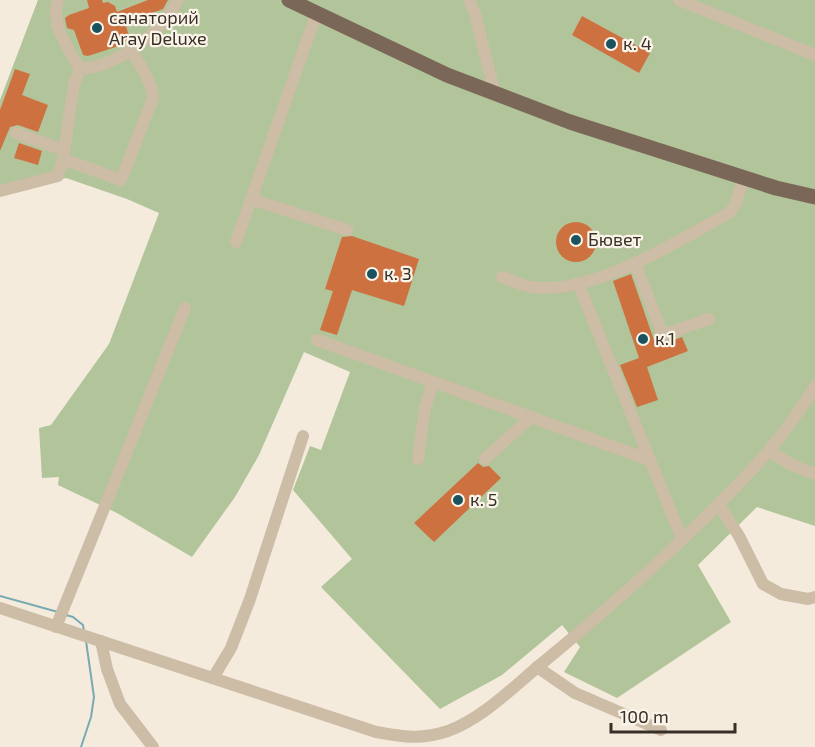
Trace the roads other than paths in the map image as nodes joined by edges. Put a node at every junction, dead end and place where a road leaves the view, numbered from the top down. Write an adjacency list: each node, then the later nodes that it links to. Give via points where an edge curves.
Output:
1 (58, 0): 9 (street, via 59,33)
2 (178, 0): 7 (street, via 173,11)
3 (289, 0): 6 (main road)
4 (469, 0): 10 (street)
5 (679, 0): 8 (street)
6 (317, 12): 10 (main road); 16 (street)
7 (131, 51): 9 (street, via 94,68); 12 (street, via 143,68 153,98 121,180)
8 (815, 55)
9 (80, 69): 12 (street, via 74,84)
10 (495, 94): 13 (main road)
11 (16, 133): 12 (street)
12 (64, 154): 14 (street, via 58,176)
13 (744, 178): 15 (main road); 19 (street, via 729,213)
14 (0, 191)
15 (815, 197)
16 (251, 199): 17 (street); 18 (street)
17 (347, 230)
18 (236, 242)
19 (635, 264): 21 (street); 23 (street, via 663,335)
20 (502, 277): 21 (street, via 531,287)
21 (578, 283): 32 (street)
22 (185, 308): 38 (street)
23 (709, 319)
24 (317, 340): 25 (street)
25 (433, 382): 27 (street); 30 (street)
26 (815, 387): 29 (street)
27 (531, 417): 31 (street); 32 (street)
28 (303, 436): 41 (street, via 250,599 231,648)
29 (769, 451): 33 (street); 34 (street)
30 (418, 459)
31 (485, 459)
32 (650, 460): 35 (street)
33 (815, 474)
34 (719, 505): 35 (street); 36 (street, via 740,536 763,584 781,594)
35 (682, 539): 40 (street)
36 (815, 597)
37 (0, 608): 38 (street)
38 (56, 627): 39 (street)
39 (101, 641): 41 (street); 43 (street, via 120,704)
40 (537, 667): 41 (street, via 477,716 450,730 410,738 376,732); 42 (street, via 574,693)
41 (213, 678)
42 (661, 730)
43 (153, 747)

